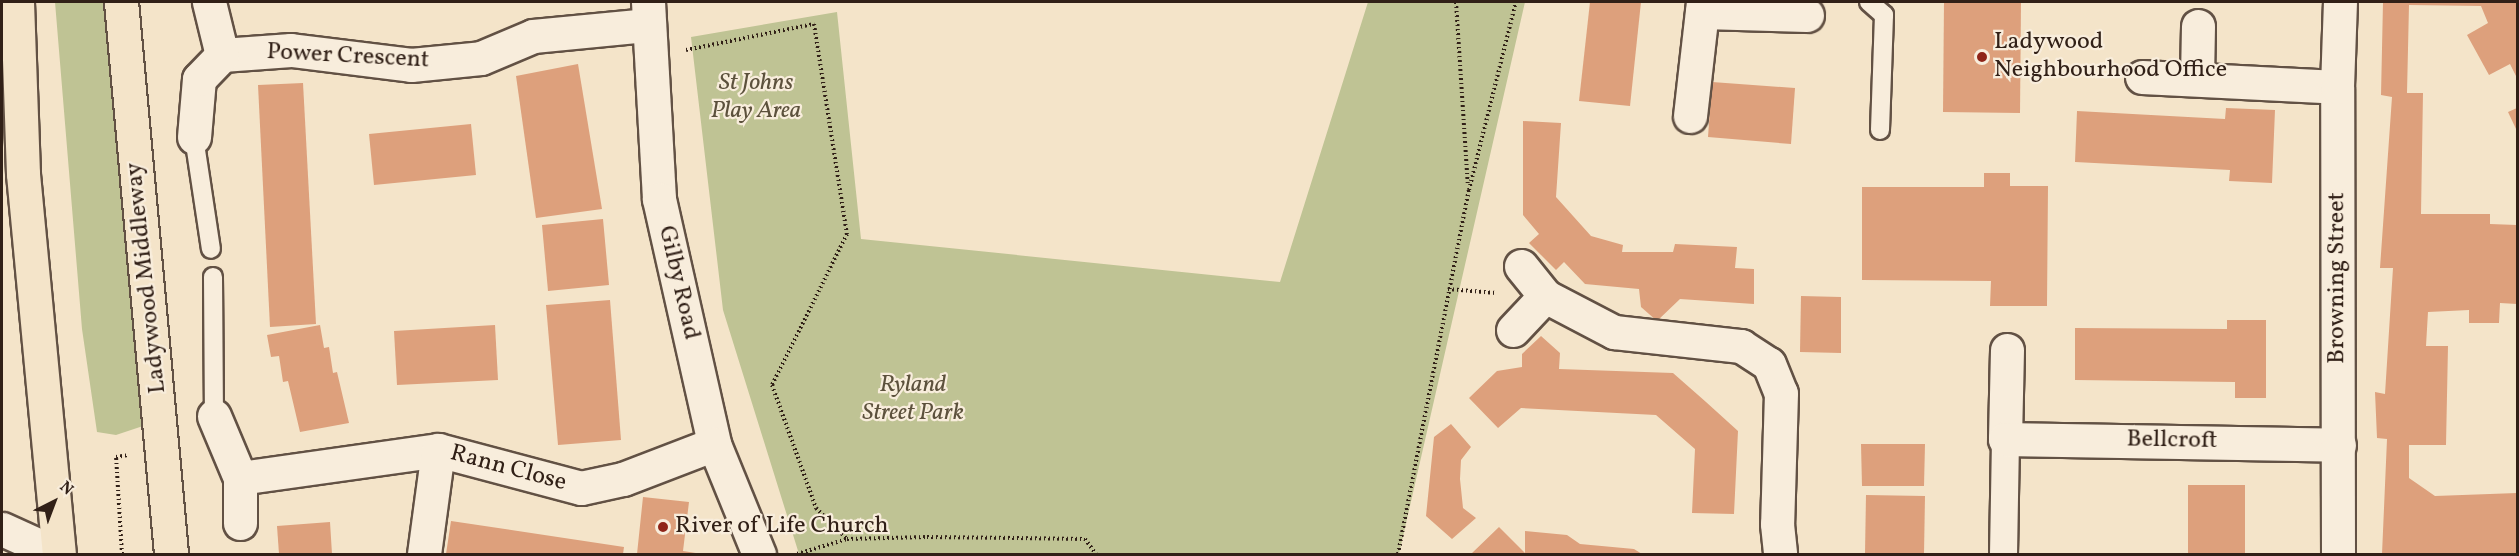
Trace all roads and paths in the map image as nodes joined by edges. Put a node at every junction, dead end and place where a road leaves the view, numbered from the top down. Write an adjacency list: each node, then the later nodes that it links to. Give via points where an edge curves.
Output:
1 (17, 2): 36 (highway, via 23,174)
2 (122, 2): 37 (highway, Ladywood Middleway)
3 (209, 2): 12 (street)
4 (1456, 2): 20 (path)
5 (1516, 2): 20 (path)
6 (1869, 2): 18 (lane, via 1884,15)
7 (2340, 2): 16 (street, Browning Street)
8 (1702, 7): 10 (street); 17 (street)
9 (648, 13): 12 (street, Power Crescent, via 533,36 481,58 411,65 291,50); 13 (street, Gilby Road)
10 (1807, 15)
11 (2198, 26): 15 (street)
12 (222, 55): 19 (street, via 199,79)
13 (650, 58): 29 (street, Gilby Road, via 659,199); 35 (path, via 814,24 847,234 772,385 816,508)
14 (2142, 77): 15 (street)
15 (2197, 78): 16 (street)
16 (2337, 87): 30 (street, Browning Street)
17 (1690, 116)
18 (1880, 130)
19 (194, 137): 21 (lane)
20 (1469, 190): 42 (path)
21 (211, 249)
22 (1521, 266): 24 (street)
23 (213, 277): 27 (lane)
24 (1545, 296): 25 (street); 43 (street, via 1614,332 1741,346 1768,364 1781,393 1777,524)
25 (1513, 330)
26 (2007, 350): 28 (street)
27 (214, 416): 32 (street)
28 (2005, 439): 30 (street, Bellcroft); 44 (street)
29 (714, 444): 31 (street, Rann Close, via 623,479 581,488); 39 (street, Gilby Road)
30 (2339, 446): 45 (street, Browning Street)
31 (438, 450): 32 (street, Rann Close); 38 (street, Rann Close)
32 (240, 478): 33 (street)
33 (240, 523)
34 (2, 529): 36 (street)
35 (846, 539): 40 (path); 41 (path, via 1085,539)
36 (58, 555)
37 (171, 555)
38 (424, 555)
39 (759, 555)
40 (797, 555)
41 (1096, 555)
42 (1398, 555)
43 (1780, 555)
44 (2003, 555)
45 (2338, 555)

